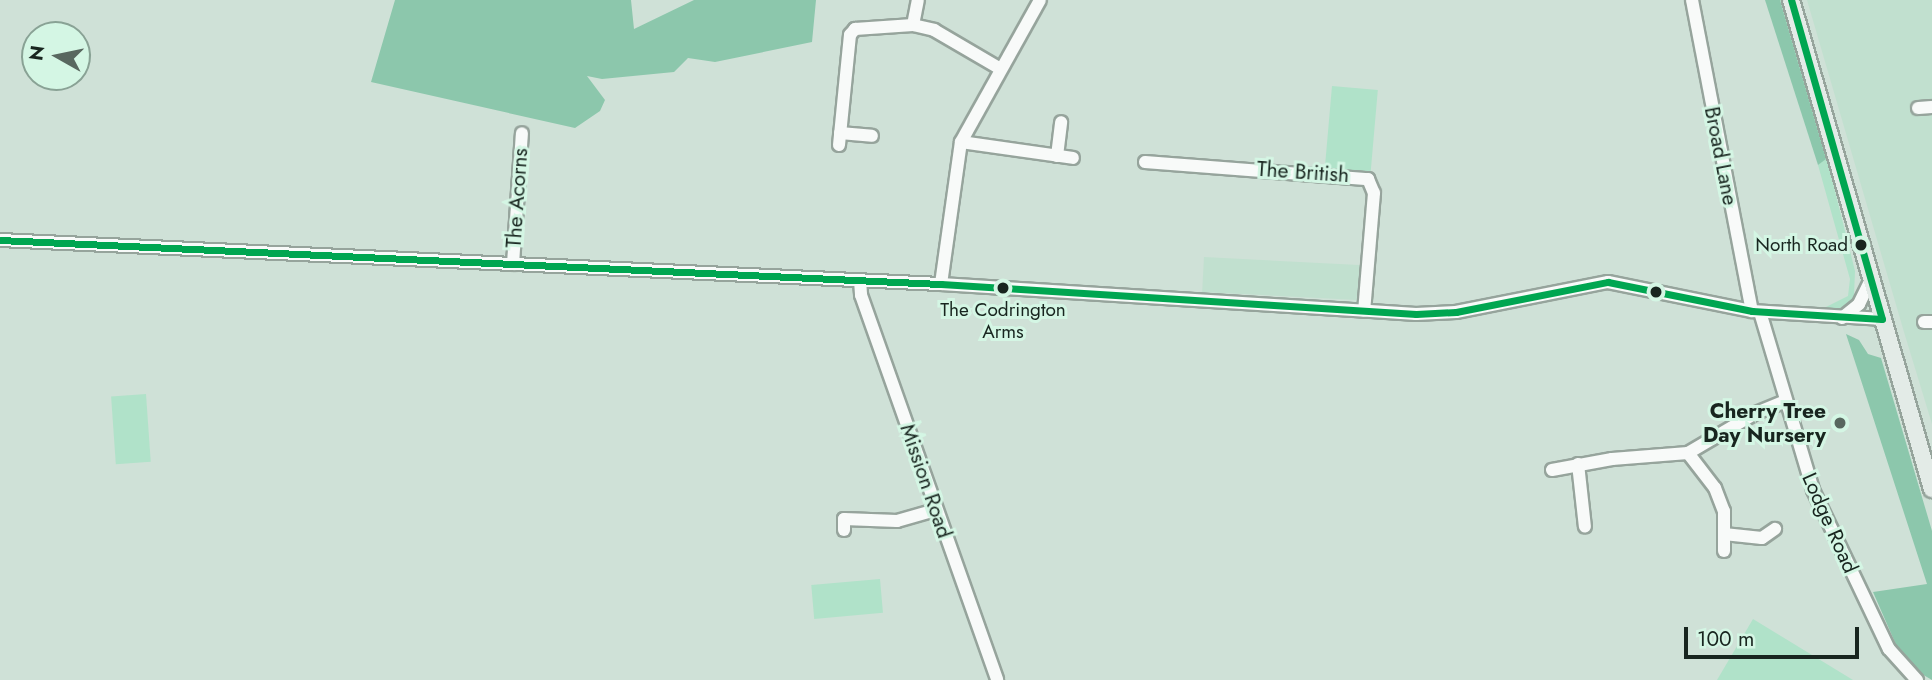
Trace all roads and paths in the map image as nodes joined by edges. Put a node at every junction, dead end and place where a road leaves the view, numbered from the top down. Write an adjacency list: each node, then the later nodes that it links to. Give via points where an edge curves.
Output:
1 (918, 0): 5 (street)
2 (1040, 0): 6 (street)
3 (1692, 0): 21 (street, Broad Lane)
4 (1791, 0): 18 (main road)
5 (913, 25): 6 (street, via 934,30); 11 (street, via 864,25 850,35 839,139)
6 (999, 68): 12 (street)
7 (1932, 107): 8 (street)
8 (1918, 108)
9 (1061, 122): 13 (street)
10 (522, 132): 17 (street, The Acorns)
11 (872, 136)
12 (961, 142): 13 (street); 20 (street)
13 (1057, 156): 14 (street)
14 (1073, 158)
15 (1145, 162): 22 (street, The British, via 1368,179 1374,193)
16 (0, 240): 17 (street)
17 (513, 264): 19 (street)
18 (1871, 279): 23 (street, via 1858,303); 24 (main road)
19 (860, 280): 20 (street); 30 (street, Mission Road, via 861,295)
20 (941, 284): 22 (street)
21 (1756, 311): 22 (street, via 1608,282 1456,312); 23 (street); 25 (street, Lodge Road)
22 (1364, 312)
23 (1842, 318): 24 (street)
24 (1882, 319): 29 (main road)
25 (1785, 401): 26 (street); 37 (street, Lodge Road, via 1813,490 1870,612 1889,649)
26 (1688, 453): 27 (street); 34 (street, via 1715,488 1724,511)
27 (1578, 464): 28 (street); 31 (street)
28 (1552, 470)
29 (1932, 489)
30 (935, 510): 33 (street, via 897,521 844,519); 36 (street, Mission Road)
31 (1584, 527)
32 (1775, 529): 34 (street, via 1762,538)
33 (844, 530)
34 (1724, 534): 35 (street)
35 (1724, 551)
36 (997, 680)
37 (1917, 680)

